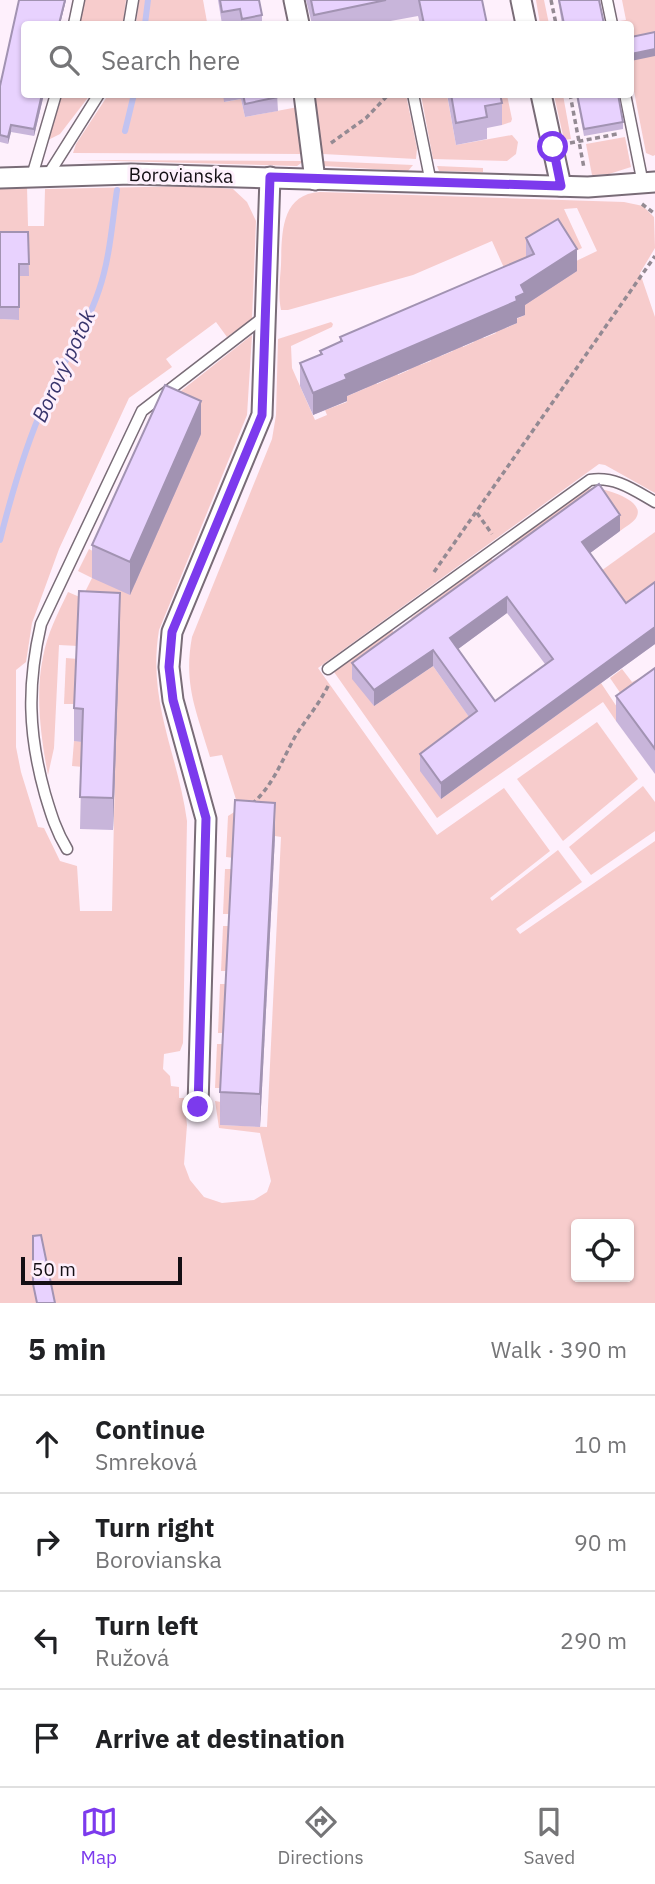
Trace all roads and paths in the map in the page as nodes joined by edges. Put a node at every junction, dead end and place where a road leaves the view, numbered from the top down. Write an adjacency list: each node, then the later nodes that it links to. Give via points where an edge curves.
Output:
1 (79, 0): 7 (lane)
2 (133, 0): 8 (lane)
3 (294, 0): 9 (street)
4 (521, 0): 10 (street)
5 (551, 0): 11 (path)
6 (607, 0): 12 (lane)
7 (75, 21)
8 (129, 21)
9 (298, 21)
10 (525, 21)
11 (555, 21)
12 (611, 21)
13 (55, 98): 25 (lane)
14 (96, 98): 25 (lane)
15 (305, 98): 23 (street)
16 (385, 98): 23 (path, via 366,118)
17 (414, 98): 29 (lane)
18 (542, 98): 30 (street)
19 (571, 98): 22 (path)
20 (626, 98): 21 (lane)
21 (632, 131): 22 (path); 31 (lane)
22 (579, 141): 24 (path)
23 (312, 157): 28 (street)
24 (585, 174)
25 (40, 176): 26 (street, Borovianska); 27 (street, Borovianska)
26 (270, 177): 28 (street, Borovianska); 34 (street)
27 (0, 178)
28 (315, 180): 29 (street, Borovianska)
29 (431, 183): 30 (street, Borovianska)
30 (561, 186): 31 (street, Borovianska)
31 (645, 189): 32 (path)
32 (655, 214)
33 (655, 256): 36 (path, via 422,588)
34 (266, 316): 39 (lane, via 142,411 41,624 32,661 32,731 37,766 57,832); 40 (street, via 262,415 172,632 169,667 173,700 206,818)
35 (655, 502): 36 (lane, via 616,481 590,480)
36 (428, 597): 37 (lane)
37 (328, 669): 38 (path, via 329,686 319,703 267,788)
38 (244, 810)
39 (67, 849)
40 (198, 1107)

